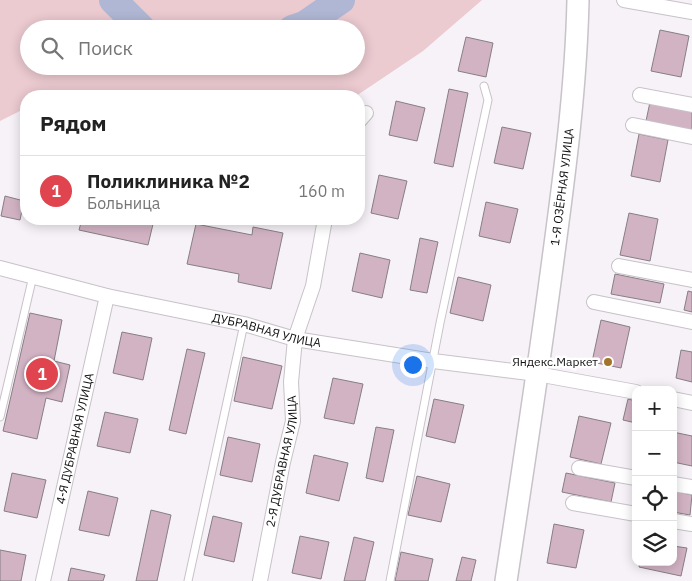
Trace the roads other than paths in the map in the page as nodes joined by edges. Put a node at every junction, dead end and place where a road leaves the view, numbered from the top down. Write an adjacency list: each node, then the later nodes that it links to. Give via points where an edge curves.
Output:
1 (578, 0): 20 (main road, 1-Я ОЗЁРНАЯ УЛИЦА, via 571,119)
2 (624, 0): 3 (street)
3 (692, 12)
4 (484, 86): 19 (lane, via 488,100)
5 (640, 96): 6 (street)
6 (692, 106)
7 (634, 125): 8 (street)
8 (692, 137)
9 (324, 225): 18 (street, 2-Я ДУБРАВНАЯ УЛИЦА, via 313,286)
10 (619, 266): 13 (street)
11 (0, 268): 12 (street, ДУБРАВНАЯ УЛИЦА)
12 (33, 276): 14 (street, ДУБРАВНАЯ УЛИЦА); 24 (lane)
13 (692, 280)
14 (107, 296): 17 (street, ДУБРАВНАЯ УЛИЦА); 33 (street, 4-Я ДУБРАВНАЯ УЛИЦА)
15 (594, 302): 16 (street)
16 (692, 322)
17 (244, 324): 18 (street, ДУБРАВНАЯ УЛИЦА); 34 (lane)
18 (296, 339): 19 (street, ДУБРАВНАЯ УЛИЦА); 35 (street, 2-Я ДУБРАВНАЯ УЛИЦА, via 290,382 293,421)
19 (433, 361): 20 (street, ДУБРАВНАЯ УЛИЦА); 36 (lane)
20 (537, 374): 21 (street, ДУБРАВНАЯ УЛИЦА); 37 (main road)
21 (632, 391)
22 (677, 400): 23 (street)
23 (692, 403)
24 (0, 417)
25 (580, 468): 26 (street)
26 (632, 477)
27 (677, 485): 28 (street)
28 (692, 487)
29 (574, 503): 30 (street)
30 (632, 513)
31 (677, 522): 32 (street)
32 (692, 524)
33 (43, 581)
34 (188, 581)
35 (260, 581)
36 (390, 581)
37 (506, 581)

